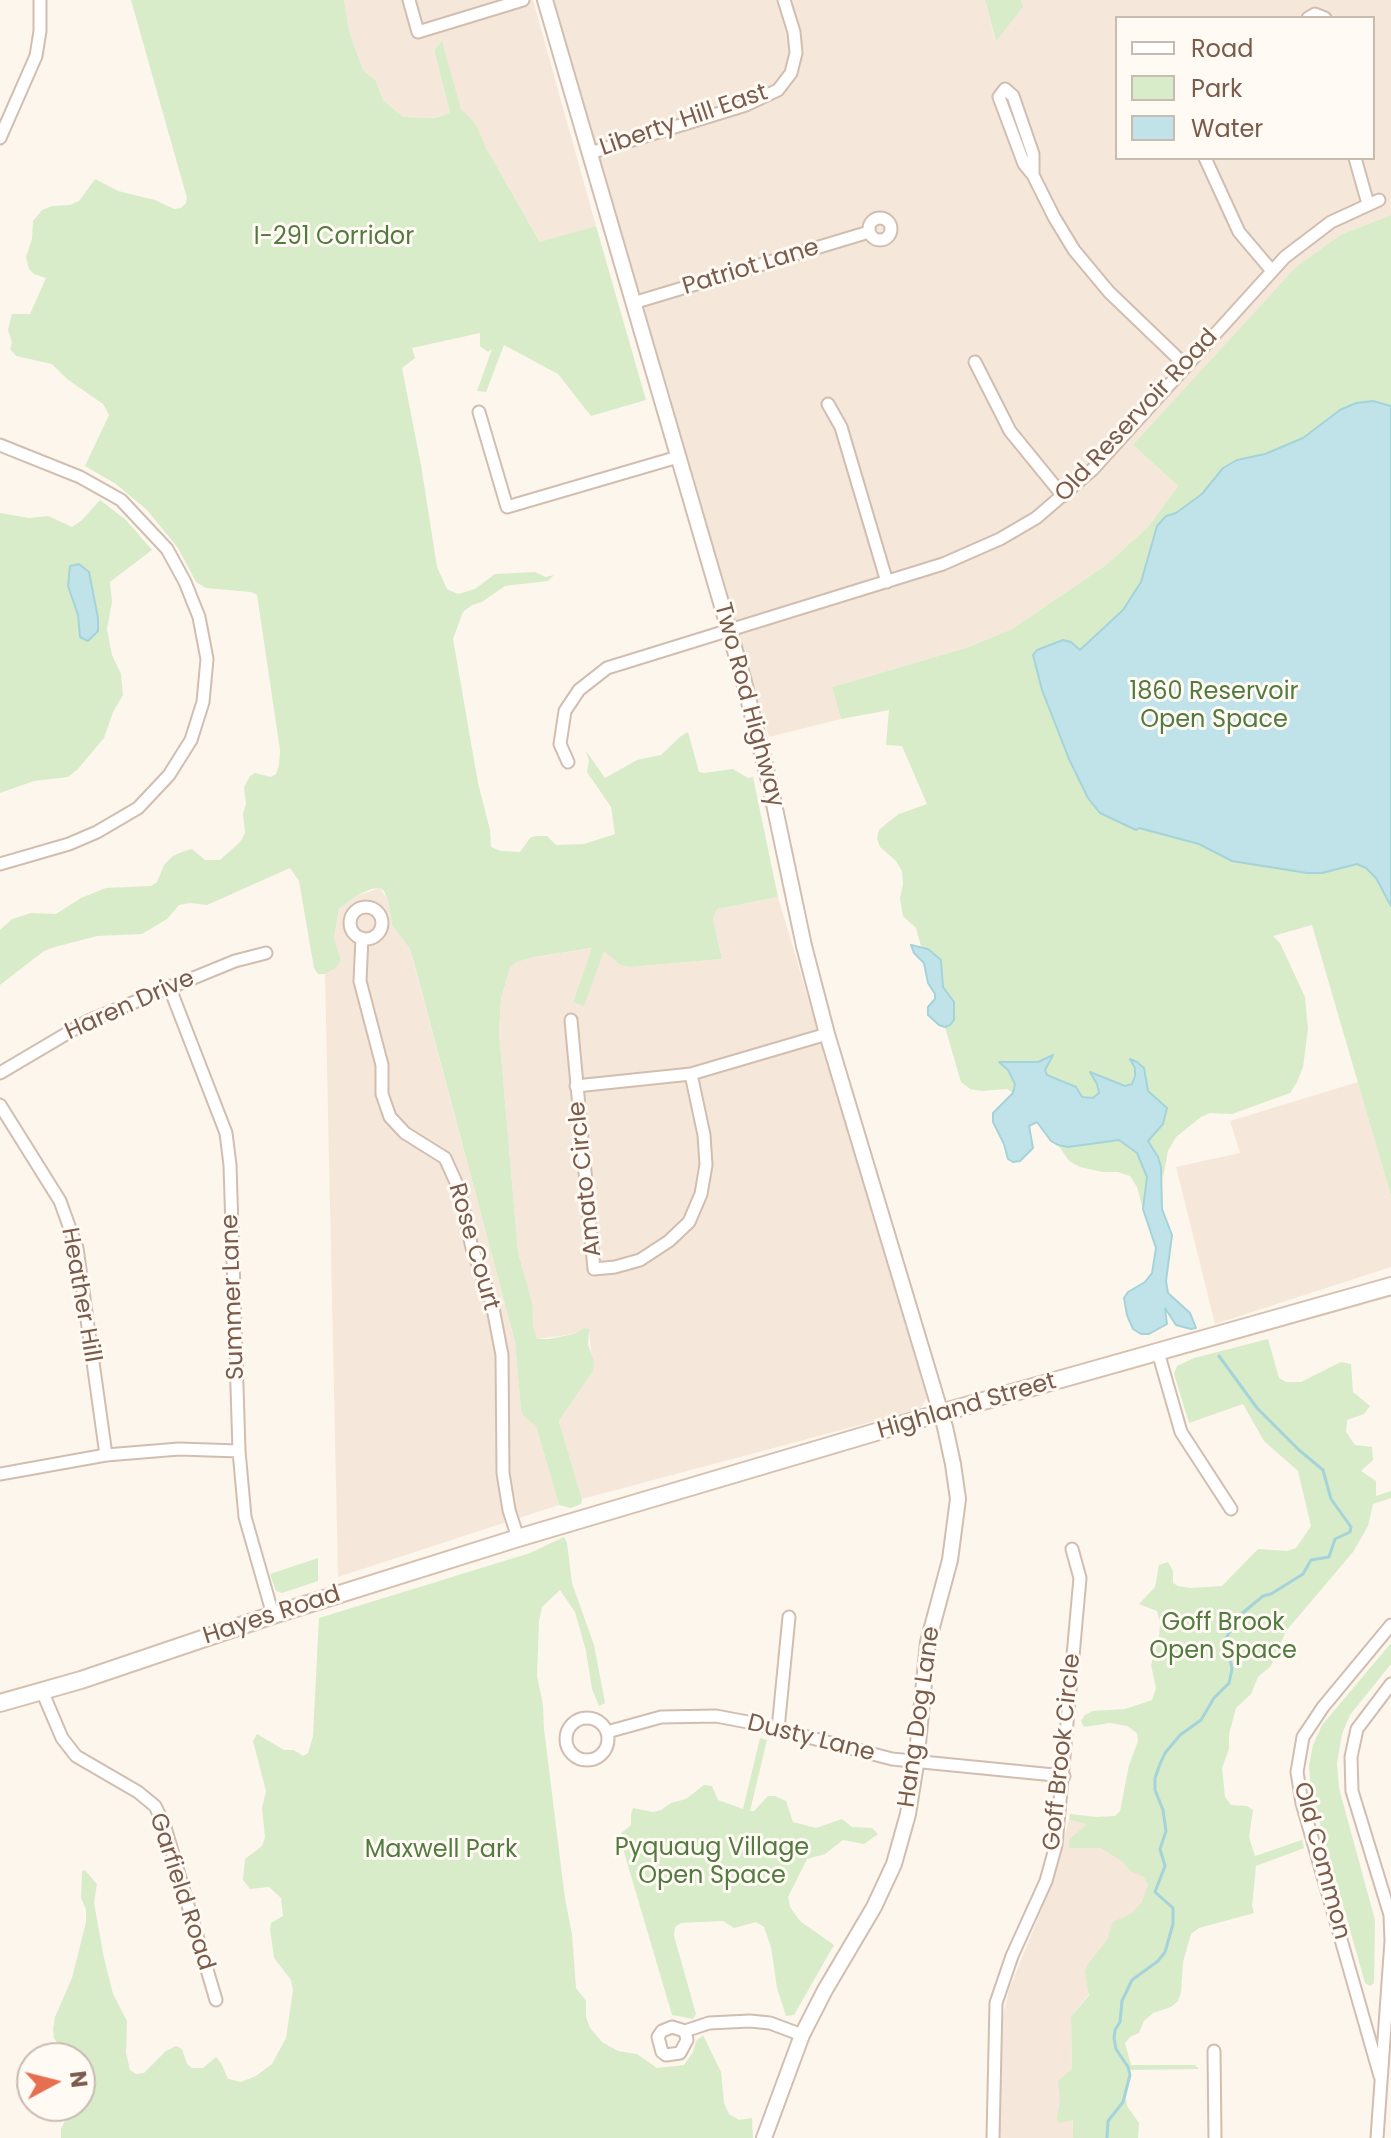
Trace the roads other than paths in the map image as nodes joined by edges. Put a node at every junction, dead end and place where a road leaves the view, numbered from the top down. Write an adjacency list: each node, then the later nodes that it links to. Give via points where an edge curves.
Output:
1 (40, 0): 6 (street, via 36,56)
2 (409, 0): 3 (street, via 418,32)
3 (523, 0)
4 (545, 0): 7 (street, Two Rod Highway)
5 (784, 0): 7 (street, Liberty Hill East, via 796,53 791,73 778,90 746,105)
6 (0, 138)
7 (590, 153): 13 (street, Two Rod Highway)
8 (1206, 160): 12 (street, via 1239,232)
9 (1356, 160): 12 (street, Old Reservoir Road, via 1374,202 1314,233)
10 (1033, 175): 10 (street, via 1033,154 1013,96 1005,89 1000,101); 15 (street, via 1085,265)
11 (869, 232): 13 (street, Patriot Lane)
12 (1272, 271): 15 (street, Old Reservoir Road)
13 (633, 303): 19 (street, Two Rod Highway)
14 (975, 362): 20 (street, via 1010,431)
15 (1186, 366): 20 (street, Old Reservoir Road)
16 (828, 404): 21 (street, via 841,427)
17 (479, 412): 19 (street, via 507,507)
18 (0, 445): 24 (street, via 121,500 167,549 185,582 207,659 203,702 191,740 169,775 138,808 69,844)
19 (678, 457): 22 (street, Two Rod Highway)
20 (1063, 496): 21 (street, Old Reservoir Road, via 990,544)
21 (887, 582): 22 (street, Old Reservoir Road)
22 (729, 631): 23 (street, Old Reservoir Road, via 597,674 565,711 560,744); 29 (street, Two Rod Highway)
23 (568, 762)
24 (0, 864)
25 (362, 938): 42 (street, Rose Court, via 360,981 390,1117 445,1158 492,1303 502,1355 503,1473)
26 (266, 953): 27 (street, Haren Drive)
27 (169, 986): 30 (street, Haren Drive, via 88,1021); 37 (street, Summer Lane, via 226,1133)
28 (571, 1020): 32 (street, Amato Circle)
29 (827, 1034): 31 (street); 36 (street, Two Rod Highway)
30 (0, 1073)
31 (691, 1074): 32 (street); 32 (street, Amato Circle, via 704,1135 701,1194 689,1222 669,1241 640,1260 615,1267 594,1269)
32 (576, 1086)
33 (0, 1105): 38 (street, Heather Hill, via 60,1201 77,1248)
34 (1390, 1289): 35 (main road, Highland Street)
35 (1158, 1352): 36 (main road, Highland Street); 40 (street, via 1181,1432)
36 (940, 1413): 41 (main road, Highland Street); 52 (street, Hang Dog Lane, via 958,1499 956,1529 928,1642)
37 (239, 1451): 38 (street); 44 (street, Summer Lane, via 245,1517)
38 (106, 1455): 39 (street)
39 (0, 1474)
40 (1231, 1509)
41 (544, 1530): 42 (main road, Hayes Road)
42 (518, 1538): 44 (main road, Hayes Road)
43 (1072, 1549): 53 (street, Goff Brook Circle, via 1080,1578)
44 (273, 1615): 48 (main road, Hayes Road)
45 (789, 1617): 50 (street)
46 (1391, 1625): 58 (street, Old Common, via 1309,1727 1297,1772)
47 (1391, 1684): 58 (street, Old Common, via 1357,1729 1351,1757 1352,1791 1390,1915)
48 (42, 1691): 49 (main road, Hayes Road); 54 (street, Garfield Road, via 62,1738 76,1756 155,1806)
49 (0, 1703)
50 (778, 1729): 51 (street, Dusty Lane, via 689,1715); 52 (street, Dusty Lane)
51 (607, 1732)
52 (916, 1764): 53 (street, Dusty Lane); 56 (street, Hang Dog Lane, via 894,1864)
53 (1064, 1776): 60 (street, Goff Brook Circle, via 1046,1881 996,2003)
54 (216, 2000)
55 (685, 2031): 56 (street, via 731,2020 770,2023)
56 (802, 2035): 59 (street, Hang Dog Lane)
57 (1214, 2051): 61 (street)
58 (1380, 2076): 62 (street, Old Common)
59 (764, 2138)
60 (993, 2138)
61 (1215, 2138)
62 (1377, 2138)

